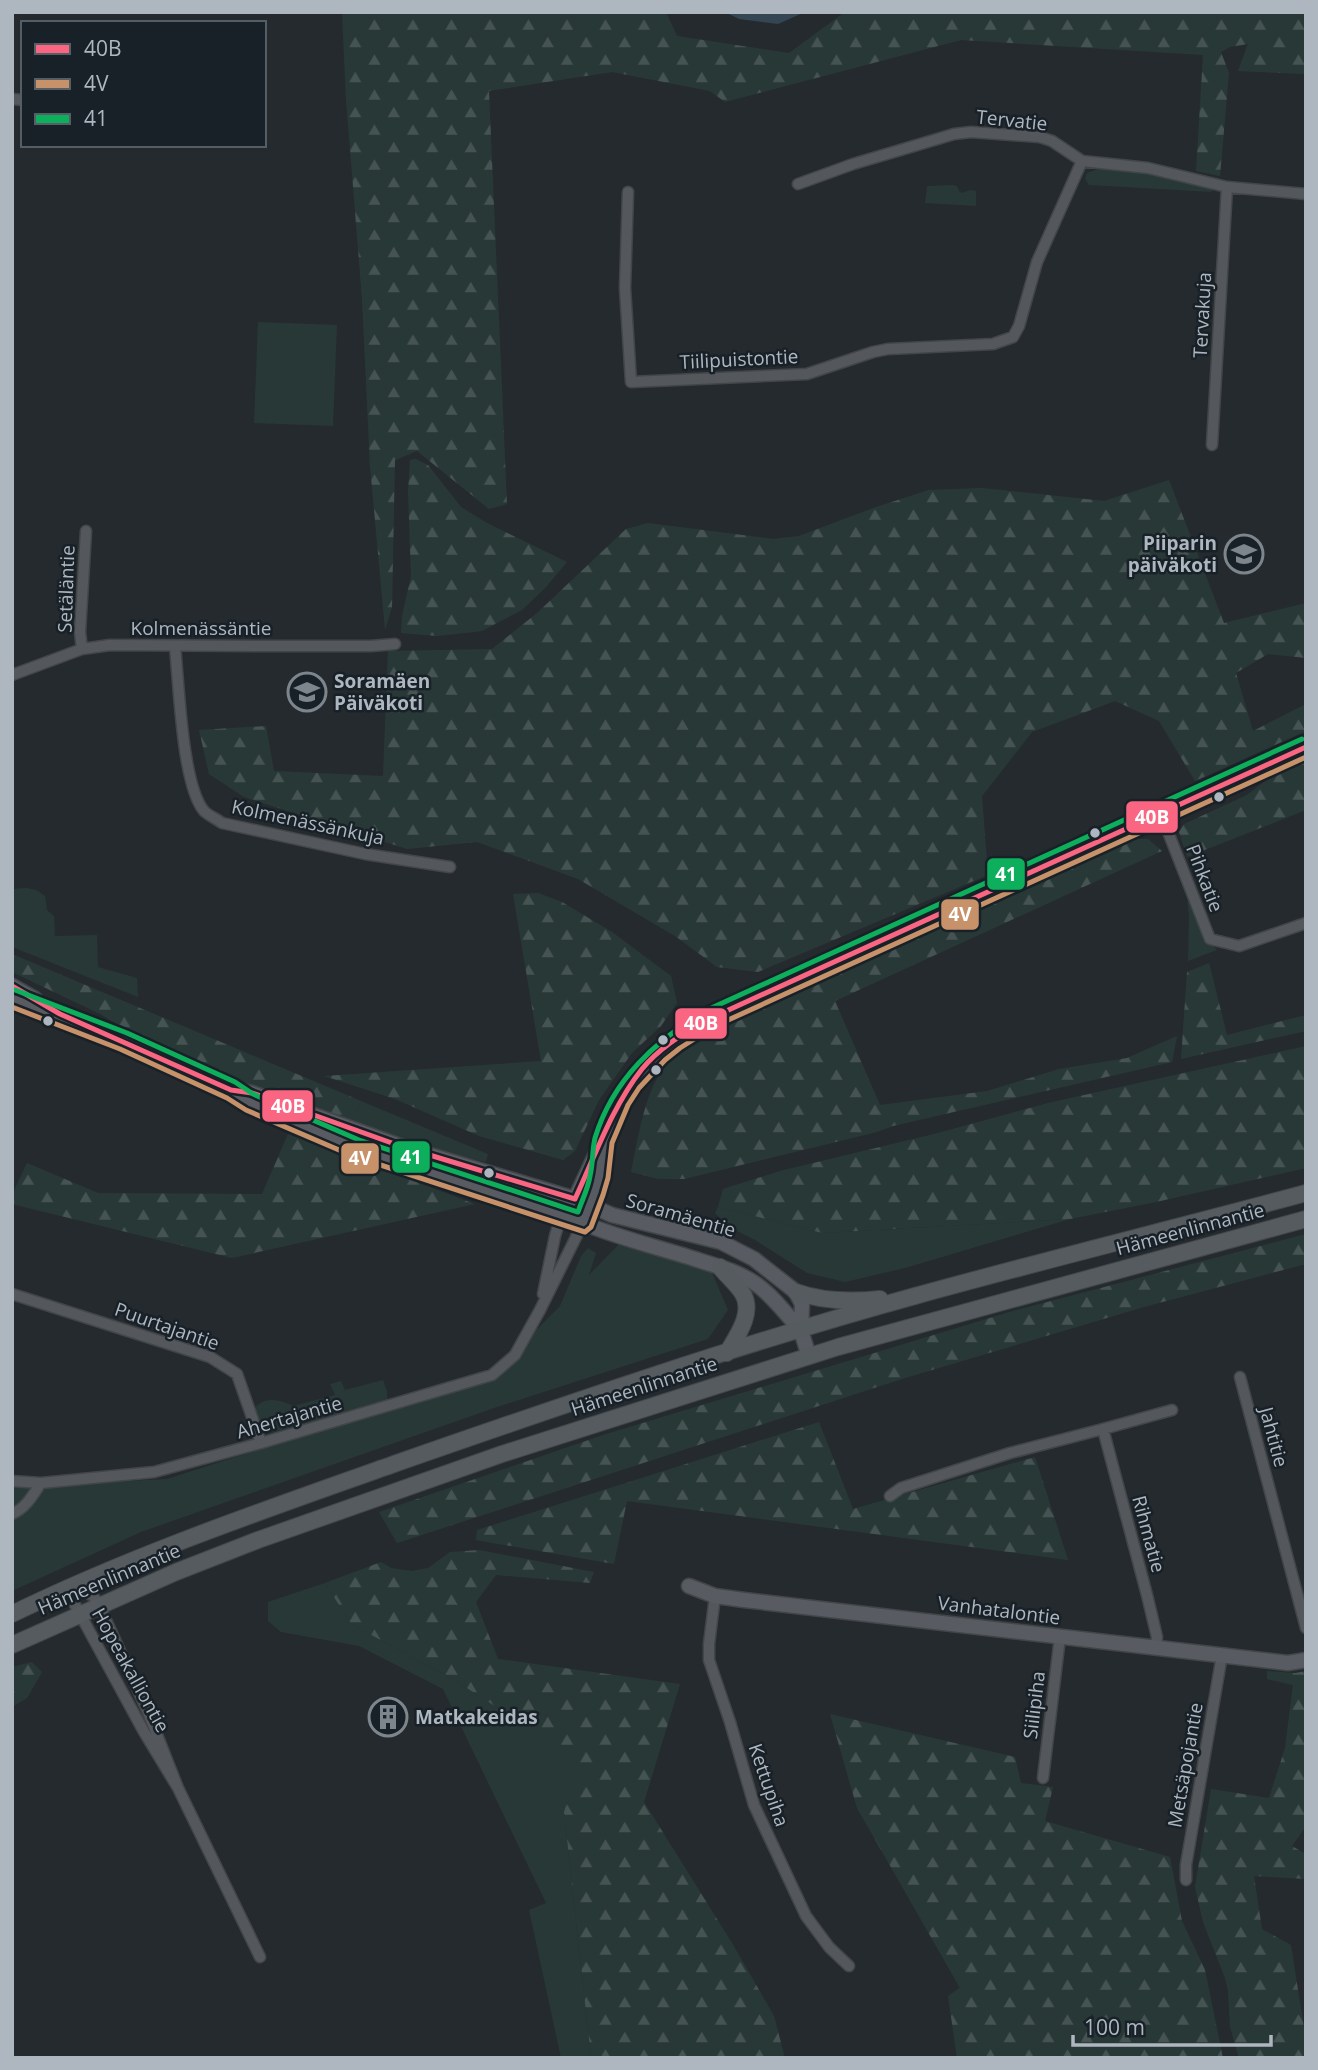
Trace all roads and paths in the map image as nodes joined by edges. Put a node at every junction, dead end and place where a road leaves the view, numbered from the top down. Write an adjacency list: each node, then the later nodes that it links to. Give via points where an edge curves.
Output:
1 (1082, 161): 2 (street, Tervatie, via 1040,137 971,132 912,146); 3 (street, Tervatie, via 1148,168); 4 (street, Tiilipuistontie, via 1037,262 1013,337 993,344 888,349 807,374 631,382 625,288)
2 (798, 184)
3 (1227, 187): 5 (street, Tervatie); 6 (street, Tervakuja)
4 (628, 192)
5 (1306, 194)
6 (1212, 445)
7 (86, 531): 10 (street, Setäläntie)
8 (395, 644): 9 (street, Kolmenässäntie)
9 (175, 647): 10 (street, Kolmenässäntie); 14 (street, Kolmenässänkuja, via 187,767 205,811 222,823)
10 (82, 649): 11 (street, Kolmenässäntie)
11 (12, 675)
12 (1306, 747): 13 (street)
13 (1161, 814): 15 (street, Pihkatie, via 1210,939 1239,946); 21 (street, via 683,1033 643,1068 620,1101 604,1140 598,1183)
14 (450, 867)
15 (1306, 923)
16 (12, 986): 18 (street, Soramäentie)
17 (12, 998): 18 (street, Soramäentie)
18 (60, 1014): 19 (street, Soramäentie)
19 (231, 1090): 21 (street, Soramäentie, via 252,1093 403,1147); 22 (street, Soramäentie, via 248,1102 356,1148)
20 (1306, 1193): 28 (main road, Hämeenlinnantie)
21 (582, 1202): 22 (street, Ahertajantie); 24 (street); 26 (street, Soramäentie, via 612,1215 721,1242 754,1259)
22 (561, 1216): 24 (street, Soramäentie); 29 (street, Ahertajantie)
23 (1306, 1219): 32 (main road, Hämeenlinnantie)
24 (583, 1223): 25 (street, Soramäentie); 29 (street, Ahertajantie)
25 (720, 1267): 30 (street, Soramäentie, via 758,1285); 31 (main road, via 744,1295 746,1311)
26 (796, 1292): 28 (main road, via 812,1298 856,1301); 30 (street, Soramäentie, via 802,1304)
27 (12, 1294): 36 (street, Puurtajantie, via 210,1357 237,1374)
28 (914, 1296): 30 (main road, Hämeenlinnantie)
29 (540, 1310): 36 (street, Ahertajantie, via 515,1355 492,1375)
30 (801, 1331): 31 (main road, Hämeenlinnantie); 32 (street, Soramäentie)
31 (727, 1353): 41 (main road, Hämeenlinnantie, via 263,1511)
32 (808, 1356): 44 (main road, Hämeenlinnantie, via 502,1454 258,1541)
33 (1240, 1377): 47 (street, Jahtitie)
34 (1172, 1410): 35 (street)
35 (1103, 1429): 39 (street, via 1010,1453 901,1488); 50 (street, Rihmatie, via 1147,1595)
36 (261, 1443): 38 (street, Ahertajantie, via 154,1472)
37 (12, 1480): 38 (street, Ahertajantie)
38 (41, 1483): 40 (street, via 31,1500)
39 (890, 1496)
40 (12, 1514)
41 (74, 1585): 44 (street, Hopeakalliontie); 45 (main road, Hämeenlinnantie); 46 (street, Hopeakalliontie, via 74,1603)
42 (689, 1586): 43 (street, Vanhatalontie)
43 (715, 1596): 48 (street, Vanhatalontie); 57 (street, Kettupiha, via 709,1660 754,1805 806,1916)
44 (99, 1605): 46 (main road, Hämeenlinnantie); 54 (street, Hopeakalliontie)
45 (12, 1614)
46 (80, 1614): 49 (main road, Hämeenlinnantie); 54 (street, Hopeakalliontie)
47 (1306, 1628)
48 (1060, 1637): 50 (street, Vanhatalontie); 53 (street, Siilipiha)
49 (12, 1645)
50 (1156, 1648): 51 (street, Vanhatalontie)
51 (1222, 1655): 52 (street, Vanhatalontie, via 1288,1663); 55 (street, Metsäpojantie)
52 (1306, 1660)
53 (1043, 1778)
54 (178, 1788): 56 (street, Hopeakalliontie)
55 (1186, 1880)
56 (260, 1957)
57 (849, 1966)

